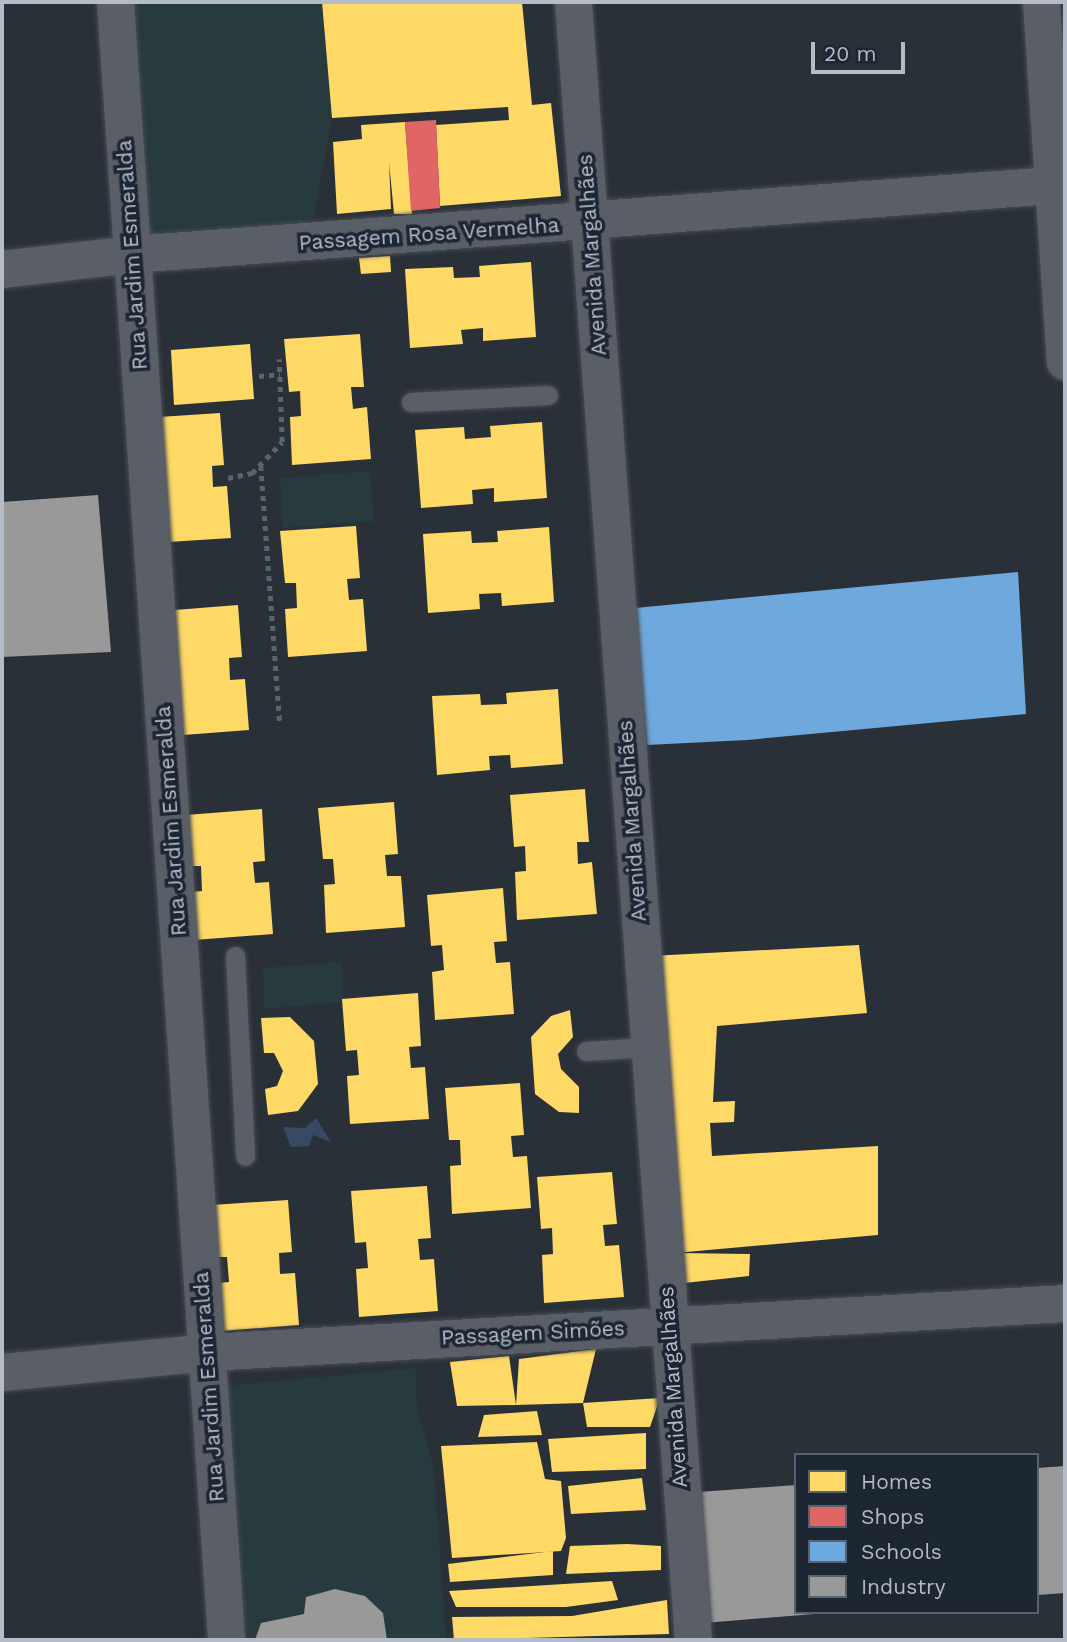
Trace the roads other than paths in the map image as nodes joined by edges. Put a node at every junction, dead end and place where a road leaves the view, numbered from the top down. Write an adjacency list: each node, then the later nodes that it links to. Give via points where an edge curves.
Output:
1 (115, 2): 6 (street, Rua Jardim Esmeralda)
2 (573, 2): 5 (street, Avenida Margalhães)
3 (1041, 2): 4 (street)
4 (1059, 185): 5 (street, Passagem Rosa Vermelha); 8 (street)
5 (589, 223): 6 (street, Passagem Rosa Vermelha); 12 (street, Avenida Margalhães)
6 (132, 254): 7 (street, Passagem Rosa Vermelha); 17 (street, Rua Jardim Esmeralda)
7 (2, 269)
8 (1065, 361)
9 (548, 395): 10 (lane)
10 (411, 402)
11 (235, 956): 14 (lane)
12 (648, 1046): 13 (lane); 16 (street, Avenida Margalhães)
13 (586, 1051)
14 (245, 1156)
15 (1065, 1303): 16 (street, Passagem Simões)
16 (668, 1325): 17 (street, Passagem Simões); 20 (street, Avenida Margalhães)
17 (208, 1353): 18 (street, Passagem Simões); 19 (street, Rua Jardim Esmeralda)
18 (2, 1372)
19 (226, 1640)
20 (692, 1640)

